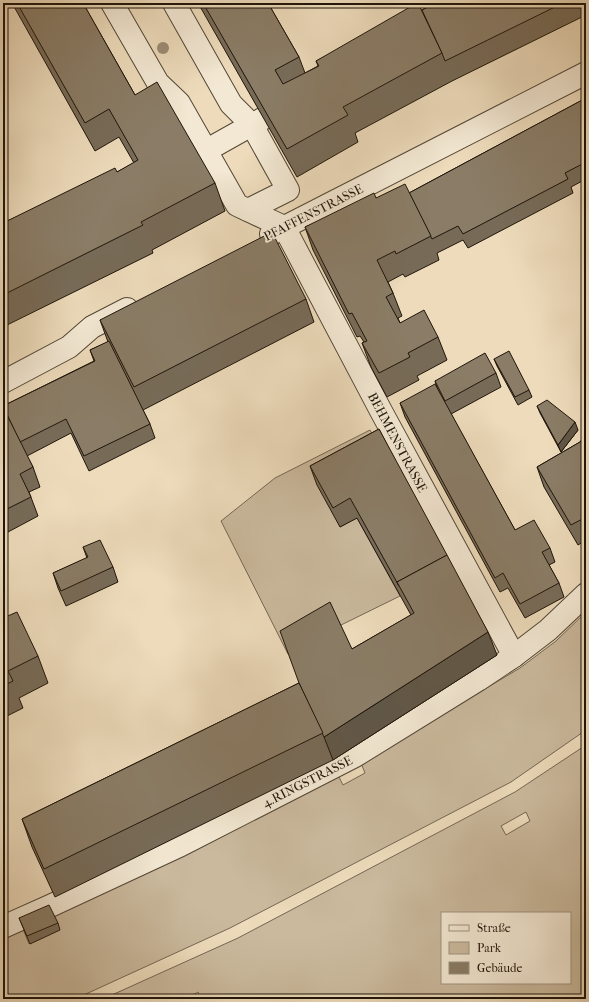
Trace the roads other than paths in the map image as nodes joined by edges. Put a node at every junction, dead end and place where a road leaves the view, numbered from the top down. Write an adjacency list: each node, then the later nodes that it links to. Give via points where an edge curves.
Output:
1 (112, 3): 5 (street, via 158,82 179,103)
2 (174, 3): 4 (street, via 231,104)
3 (586, 73): 7 (street, PFAFFENSTRASSE)
4 (258, 122): 5 (street); 6 (street, via 288,190)
5 (207, 150): 6 (street, via 237,205)
6 (248, 210): 7 (street)
7 (284, 227): 8 (street, PFAFFENSTRASSE); 12 (street, BEHMENSTRASSE)
8 (250, 244)
9 (146, 299): 10 (street, via 92,327 69,348)
10 (3, 382)
11 (586, 594): 12 (street, 4.RINGSTRASSE, via 548,630)
12 (514, 656): 13 (street, 4.RINGSTRASSE, via 355,756 181,844)
13 (3, 927)

